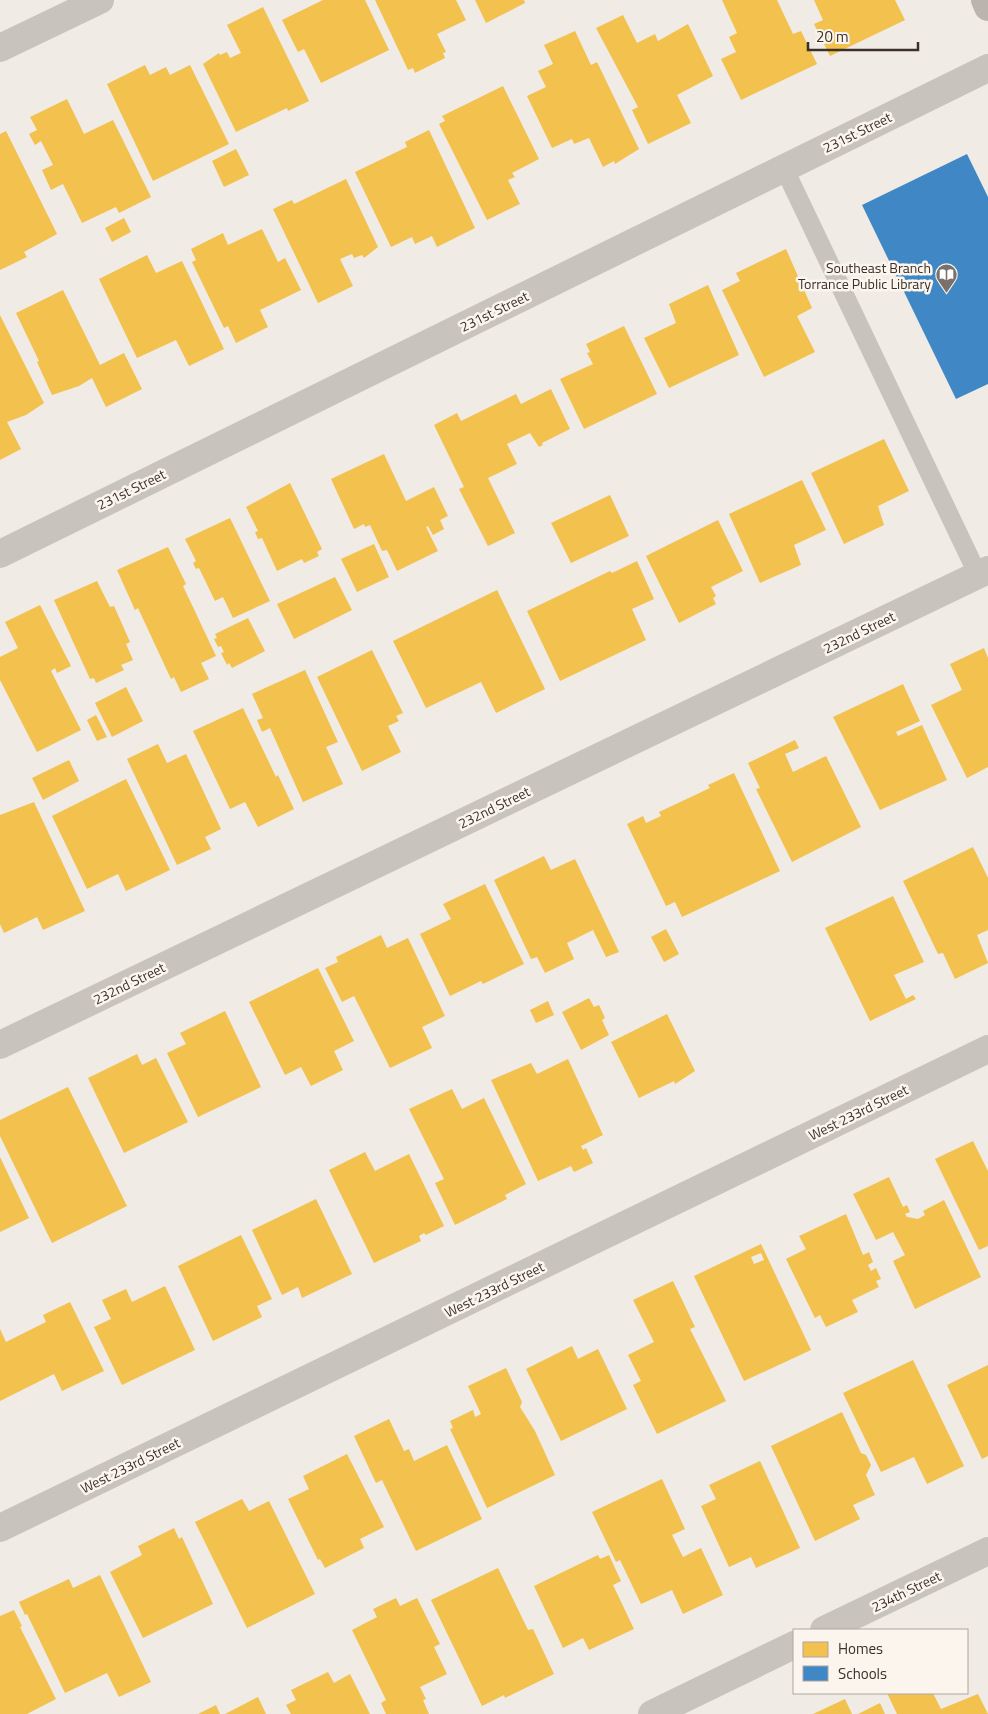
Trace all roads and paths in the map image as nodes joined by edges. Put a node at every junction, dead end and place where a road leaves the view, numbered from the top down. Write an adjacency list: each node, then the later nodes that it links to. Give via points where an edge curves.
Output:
1 (100, 0): 4 (street)
2 (985, 0): 3 (main road)
3 (988, 7)
4 (0, 48)
5 (988, 68): 6 (street, 231st Street)
6 (784, 168): 7 (street, 231st Street); 8 (lane)
7 (0, 554)
8 (983, 572): 9 (street, 232nd Street)
9 (0, 1045)
10 (988, 1049): 11 (street, West 233rd Street)
11 (0, 1528)
12 (988, 1551): 13 (street, 234th Street)
13 (826, 1629)
14 (793, 1645): 15 (street)
15 (652, 1714)

